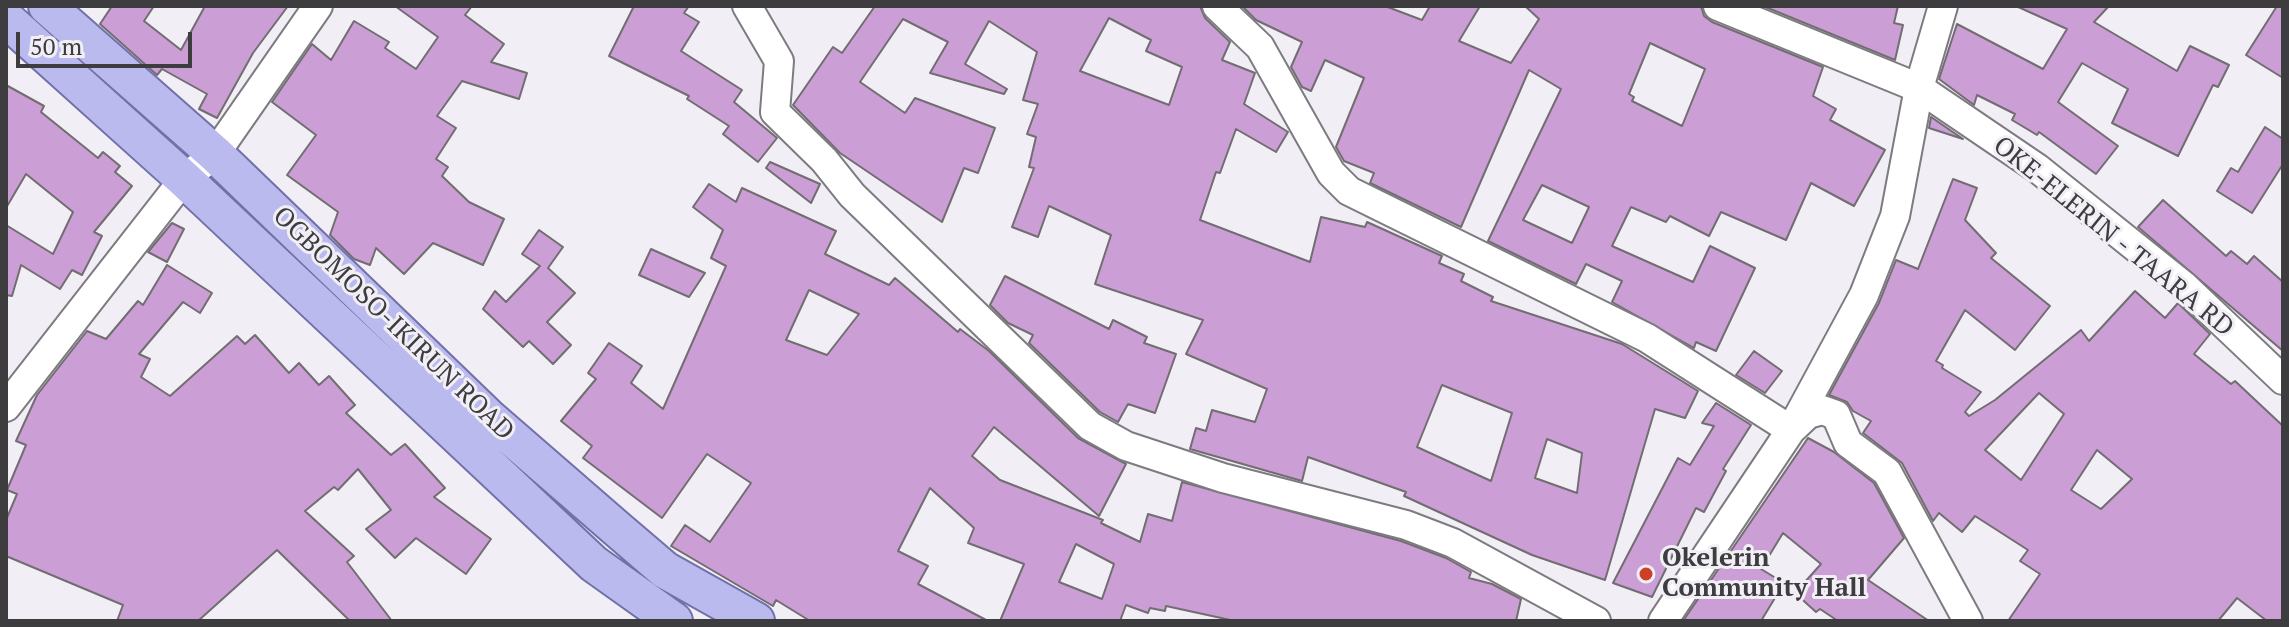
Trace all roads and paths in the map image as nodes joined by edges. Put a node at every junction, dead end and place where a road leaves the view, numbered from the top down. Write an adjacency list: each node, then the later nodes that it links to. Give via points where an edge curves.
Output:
1 (47, 6): 9 (main road, OGBOMOSO-IKIRUN ROAD)
2 (318, 6): 9 (street)
3 (747, 6): 16 (street, via 779,61 775,112 852,195 1090,426 1126,446 1223,478 1406,525 1453,543)
4 (1217, 6): 13 (street, via 1260,47 1331,173 1349,191 1647,338)
5 (1718, 6): 8 (street, OKE-ELERIN - TAARA RD)
6 (1943, 6): 8 (street)
7 (6, 19): 10 (main road, OGBOMOSO-IKIRUN ROAD)
8 (1919, 88): 11 (street, OKE-ELERIN - TAARA RD, via 2037,168 2184,286); 13 (street, via 1895,216 1880,258)
9 (215, 154): 10 (street); 15 (main road, OGBOMOSO-IKIRUN ROAD, via 487,416 616,528 665,570)
10 (184, 179): 12 (street); 14 (main road, OGBOMOSO-IKIRUN ROAD, via 594,564)
11 (2283, 380)
12 (6, 407)
13 (1791, 430): 17 (street); 18 (street, via 1808,414 1822,410 1836,415 1848,443 1887,472)
14 (674, 621)
15 (756, 621)
16 (1596, 621)
17 (1663, 621)
18 (1968, 621)

